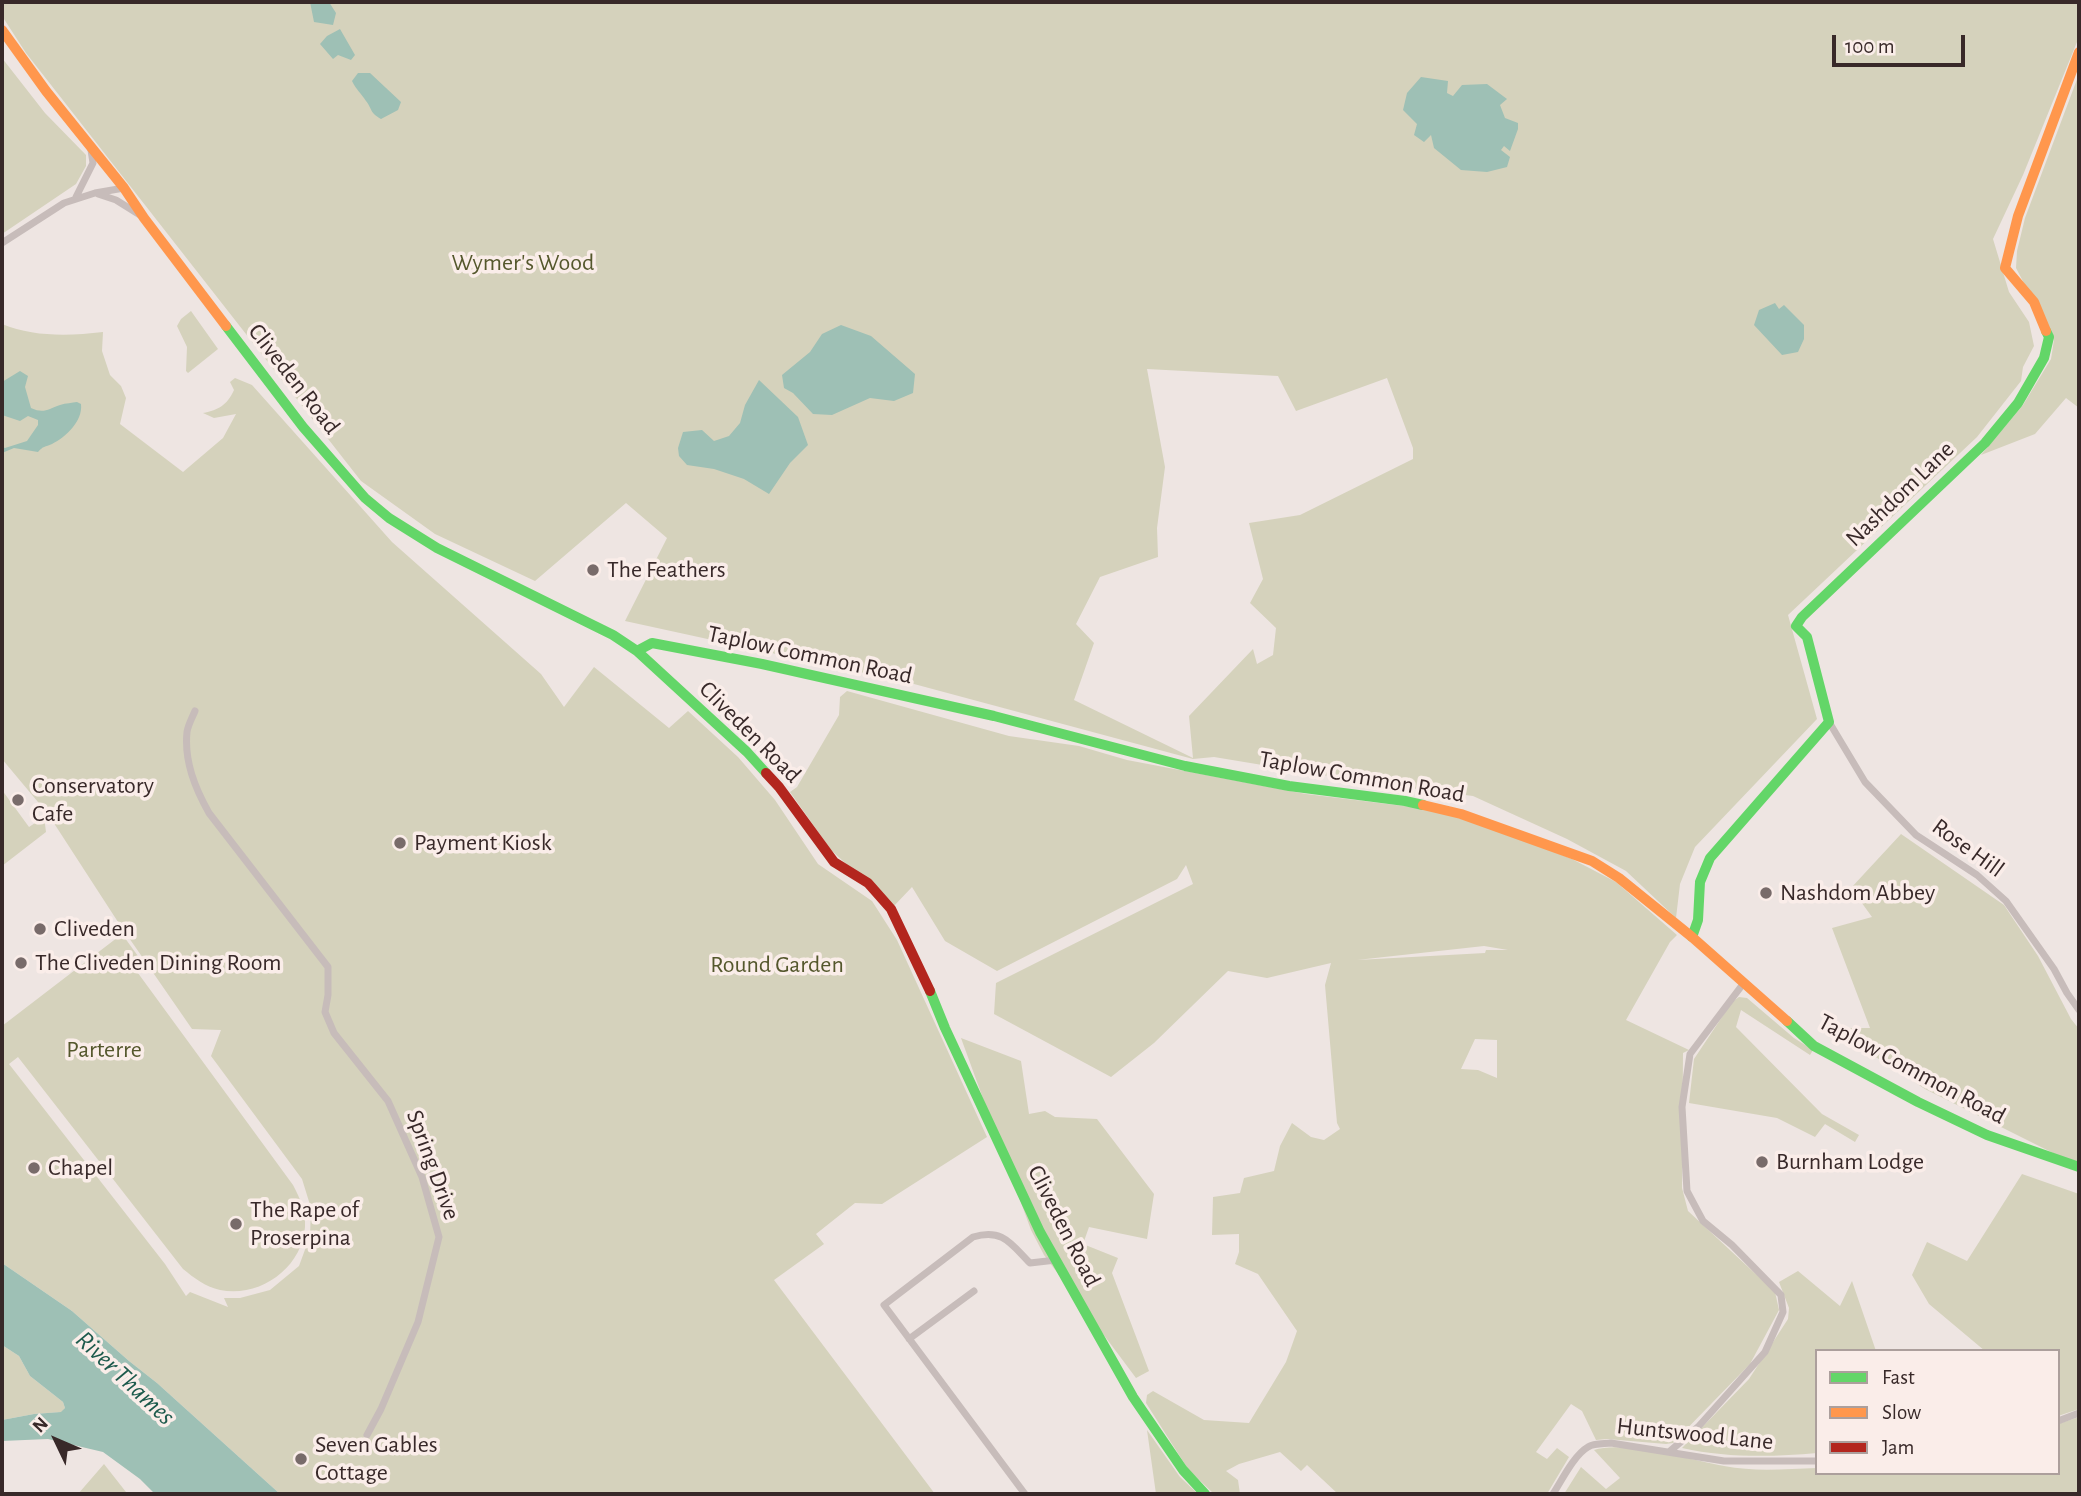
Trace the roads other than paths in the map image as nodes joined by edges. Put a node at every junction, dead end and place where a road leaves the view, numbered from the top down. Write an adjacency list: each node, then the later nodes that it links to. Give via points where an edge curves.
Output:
1 (2, 30): 3 (street, Cliveden Road)
2 (2079, 52): 11 (street, Nashdom Lane, via 2018,216 2005,268 2034,302 2049,337 2044,358 2018,403 1985,443 1796,626 1807,637)
3 (91, 150): 4 (street, Cliveden Road); 6 (street, via 93,163)
4 (124, 188): 5 (street); 7 (street, Cliveden Road)
5 (95, 193): 6 (street); 7 (street)
6 (76, 198): 8 (street)
7 (144, 218): 9 (street, Cliveden Road, via 303,427 373,505 409,533 591,623)
8 (2, 243)
9 (637, 651): 12 (street, Taplow Common Road, via 652,643 762,664 994,716 1185,766 1461,814 1592,861); 16 (street, Cliveden Road, via 747,752 834,862 868,883 891,909)
10 (195, 711): 21 (street, Spring Drive, via 187,730 188,763 198,793 328,968 325,1012 334,1033 388,1101 422,1177 439,1237 418,1322)
11 (1829, 722): 12 (street, via 1710,858 1700,882 1698,920); 14 (street, Rose Hill, via 1865,782 1916,835 1977,875 2006,901)
12 (1692, 936): 13 (street, Taplow Common Road)
13 (1743, 984): 15 (street, Taplow Common Road, via 1814,1046 1987,1135); 22 (street, via 1690,1054 1682,1107 1687,1191 1703,1221 1781,1295 1783,1312 1765,1352)
14 (2079, 1010)
15 (2079, 1167)
16 (1056, 1260): 18 (street, via 1030,1263 1006,1238 973,1237 884,1305); 25 (street, Cliveden Road, via 1133,1396 1183,1470)
17 (974, 1291): 18 (street)
18 (909, 1339): 24 (street)
19 (2079, 1413): 20 (street)
20 (2060, 1420)
21 (367, 1435)
22 (1670, 1452): 23 (street, Huntswood Lane, via 1724,1461); 26 (street, Huntswood Lane, via 1611,1443 1588,1446)
23 (1815, 1461)
24 (1025, 1494)
25 (1205, 1494)
26 (1553, 1494)

